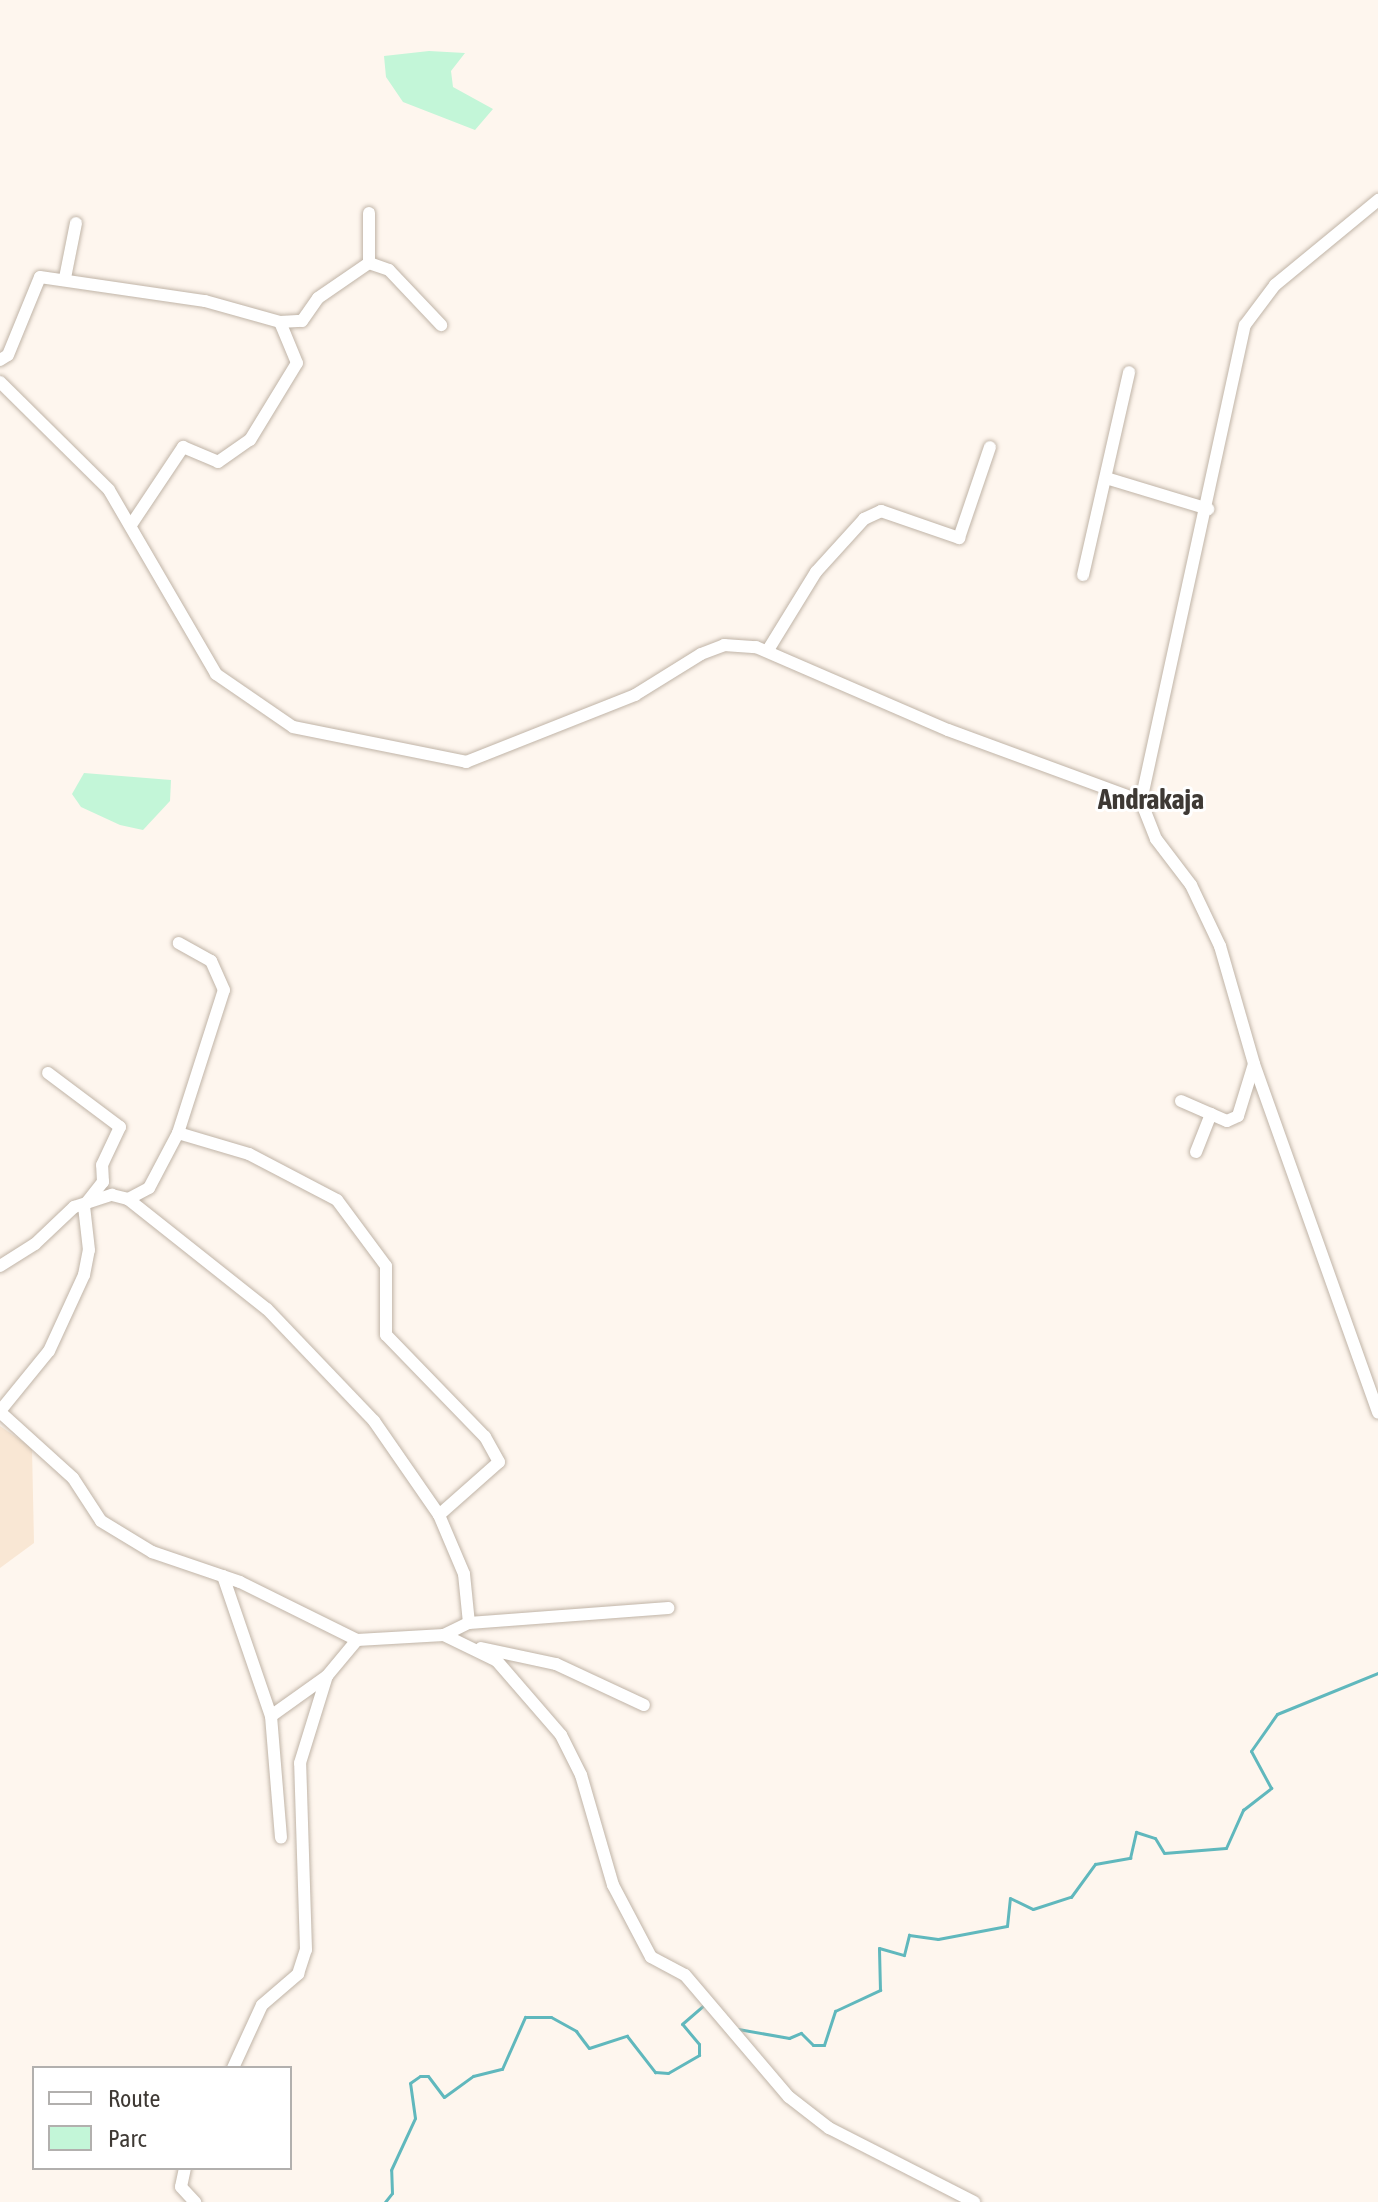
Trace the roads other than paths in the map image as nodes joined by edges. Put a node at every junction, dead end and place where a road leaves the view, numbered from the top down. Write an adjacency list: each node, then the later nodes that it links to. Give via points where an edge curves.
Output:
1 (1378, 200): 13 (street, via 1275,285 1245,325 1230,375)
2 (369, 213): 4 (street)
3 (76, 223): 5 (street)
4 (369, 263): 6 (street, via 318,298 302,321); 7 (street, via 389,270)
5 (65, 278): 6 (street, via 205,301); 8 (street, via 40,277 8,355)
6 (280, 322): 14 (street, via 297,363 250,440 218,462 183,447)
7 (441, 325)
8 (0, 360)
9 (1129, 372): 12 (street)
10 (0, 382): 14 (street, via 64,440)
11 (990, 447): 16 (street, via 959,538 881,511 864,519 816,572)
12 (1106, 478): 13 (street); 15 (street)
13 (1208, 509): 17 (street)
14 (131, 525): 16 (street, via 216,674 249,701 293,727 466,762 635,695 724,645)
15 (1083, 575)
16 (768, 650): 17 (street, via 948,730)
17 (1141, 801): 19 (street, via 1156,839 1191,885 1220,946)
18 (179, 943): 23 (street, via 211,961 224,990)
19 (1254, 1064): 22 (street, via 1238,1116 1227,1121); 29 (street)
20 (48, 1073): 26 (street, via 120,1127 102,1165 103,1182)
21 (1181, 1101): 22 (street)
22 (1211, 1114): 24 (street)
23 (178, 1133): 25 (street, via 149,1188); 30 (street, via 249,1154 337,1200 386,1266 386,1335 485,1437 499,1462)
24 (1196, 1152)
25 (128, 1199): 26 (street, via 112,1195); 30 (street, via 297,1338 374,1421)
26 (84, 1206): 27 (street, via 74,1207 35,1244); 28 (street, via 89,1250 84,1275 49,1351)
27 (0, 1266)
28 (0, 1412): 31 (street, via 73,1478 101,1521 117,1533 192,1569)
29 (1378, 1413)
30 (439, 1515): 33 (street, via 464,1574)
31 (223, 1576): 35 (street); 39 (street)
32 (668, 1608): 33 (street)
33 (469, 1623): 34 (street)
34 (444, 1635): 35 (street); 36 (street)
35 (357, 1640): 37 (street)
36 (478, 1648): 38 (street, via 556,1664); 44 (street, via 517,1680 561,1735 581,1775 613,1885 651,1957 685,1975 789,2097 829,2128)
37 (327, 1676): 39 (street); 41 (street, via 300,1763 306,1950 298,1974 262,2005)
38 (644, 1705)
39 (271, 1716): 40 (street)
40 (281, 1838)
41 (234, 2066)
42 (185, 2170): 43 (street, via 181,2187)
43 (195, 2202)
44 (974, 2202)

